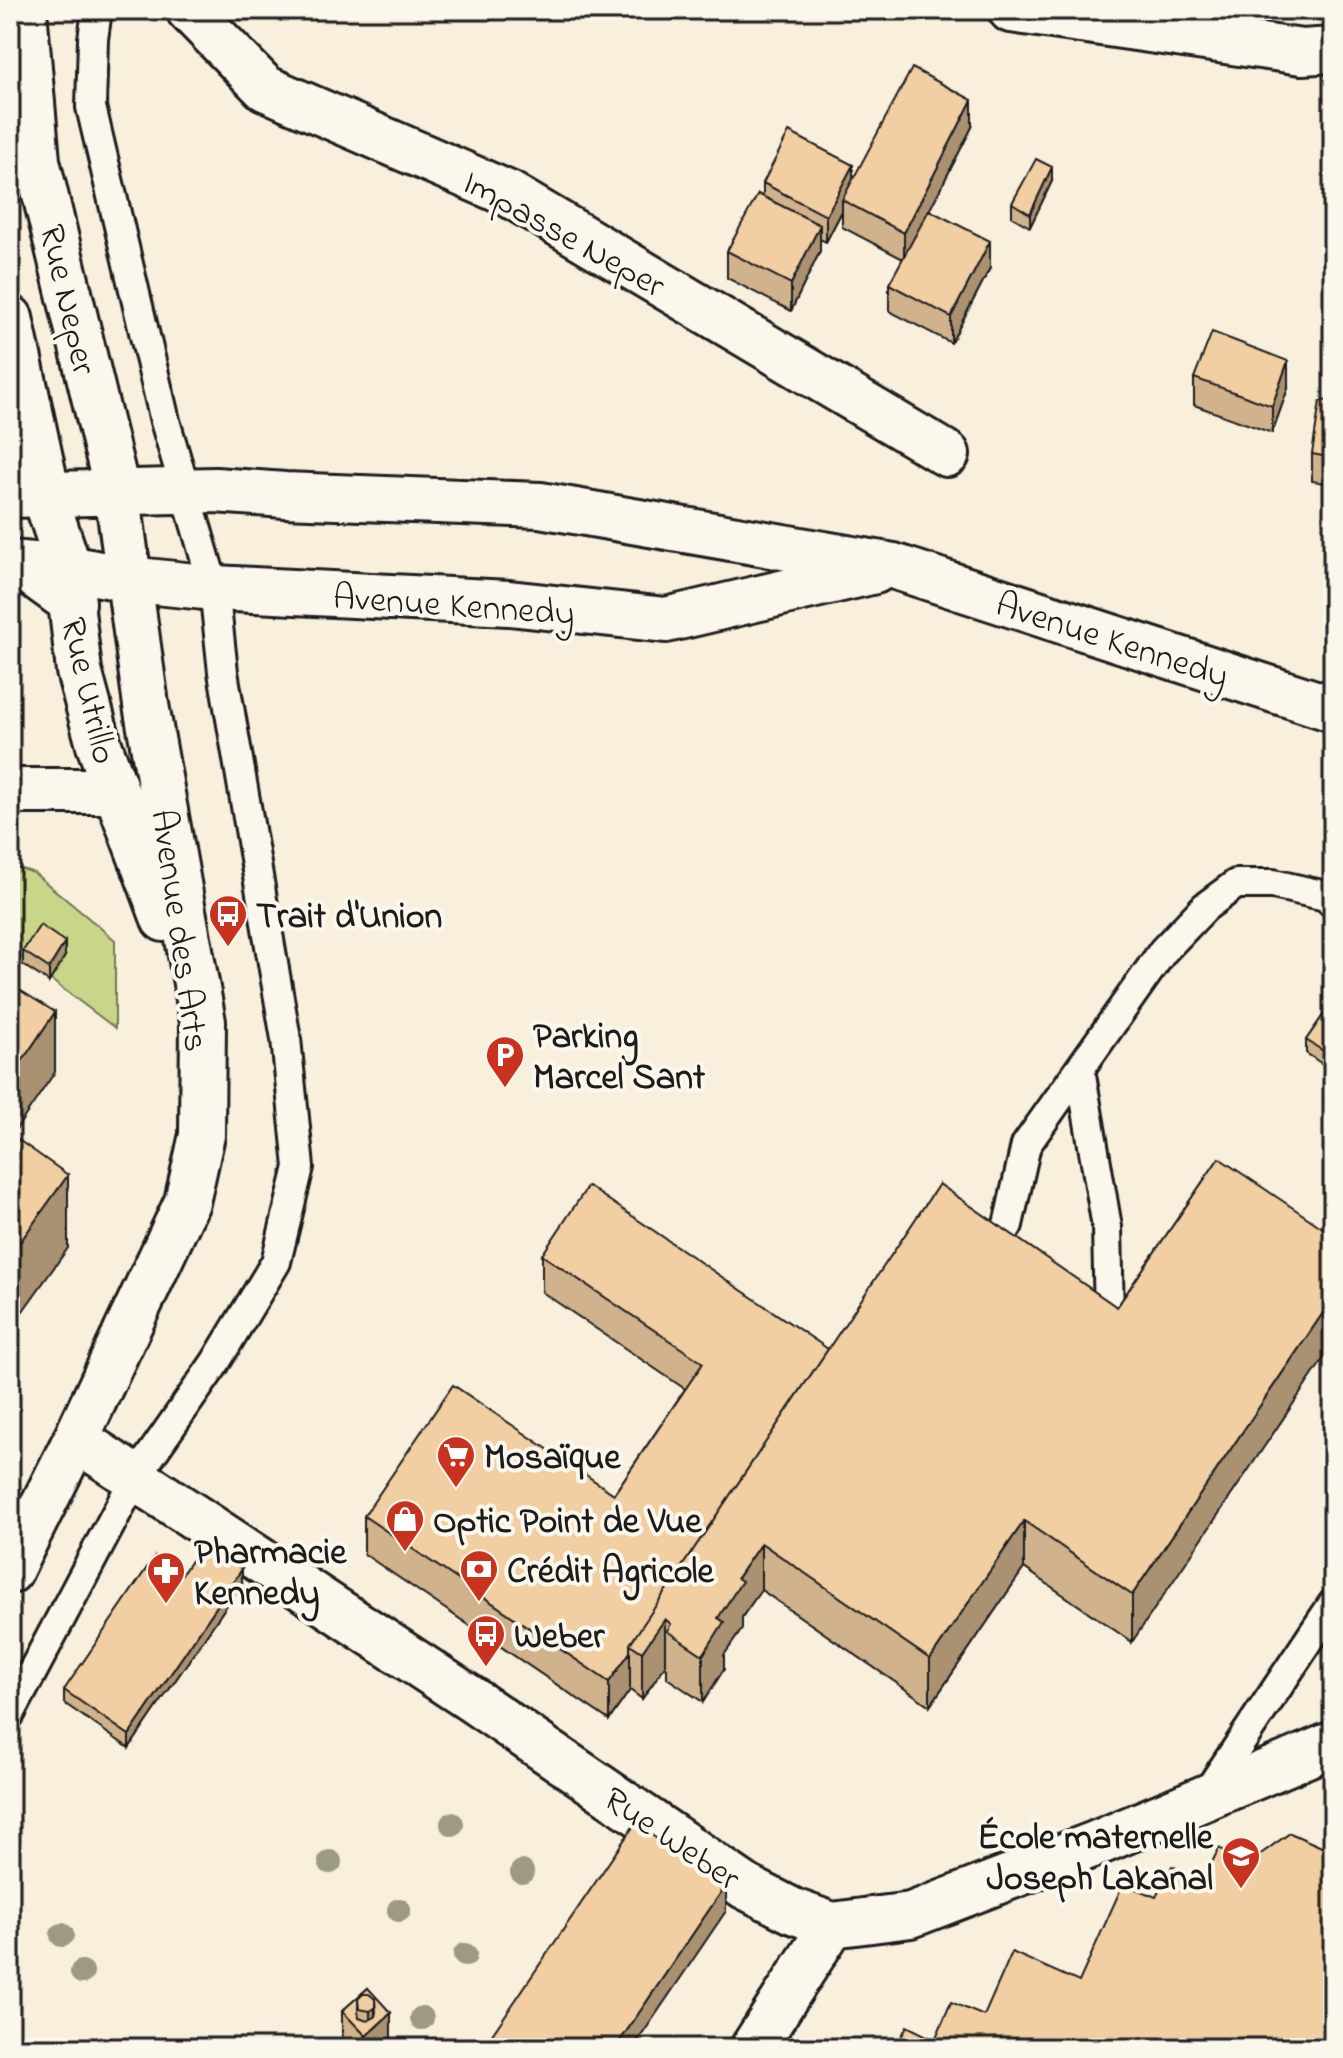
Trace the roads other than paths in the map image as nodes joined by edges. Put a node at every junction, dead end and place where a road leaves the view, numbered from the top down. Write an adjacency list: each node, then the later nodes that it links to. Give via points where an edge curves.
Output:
1 (24, 10): 8 (street, Rue Neper, via 37,161)
2 (97, 10): 9 (lane, via 91,107)
3 (189, 10): 7 (street, Impasse Neper, via 265,88 509,194)
4 (1011, 10): 5 (street, via 1302,52)
5 (1333, 50)
6 (10, 318): 10 (street, Rue Neper, via 43,472)
7 (947, 454)
8 (117, 491): 9 (street, Avenue Kennedy); 10 (street, Avenue Kennedy); 14 (street, Avenue des Arts)
9 (184, 491): 12 (street, Avenue Kennedy, via 540,505); 15 (lane)
10 (27, 495): 13 (street, Rue Neper)
11 (15, 564): 13 (street, Avenue Kennedy); 16 (street, Rue Utrillo, via 71,602)
12 (893, 566): 15 (street, Avenue Kennedy, via 666,620 509,603); 17 (street, Avenue Kennedy)
13 (69, 568): 14 (street, Avenue Kennedy); 16 (street)
14 (127, 579): 15 (street, Avenue Kennedy); 18 (street, Avenue des Arts)
15 (214, 588): 27 (lane, via 223,672 286,1039 299,1167 276,1262 215,1363)
16 (79, 671): 20 (street, Rue Utrillo)
17 (1333, 709)
18 (161, 789): 20 (lane); 22 (street, Avenue des Arts)
19 (10, 791): 20 (street, Rue Utrillo)
20 (116, 791): 22 (street, Rue Utrillo)
21 (1333, 903): 23 (lane, via 1326,896 1273,884 1236,884 1205,907 1163,951)
22 (203, 1022): 26 (street, Avenue des Arts, via 202,1135 187,1202)
23 (1080, 1069): 24 (lane, via 1026,1145 1008,1225); 25 (lane, via 1107,1227 1109,1317)
24 (985, 1262)
25 (1099, 1342)
26 (76, 1439): 27 (street, Rue Weber); 28 (street, Avenue des Arts)
27 (135, 1478): 30 (lane); 33 (street, Rue Weber, via 746,1887)
28 (10, 1571)
29 (1333, 1604): 32 (lane)
30 (10, 1714)
31 (1333, 1744): 32 (street, Rue Weber)
32 (1202, 1800): 33 (street, Rue Weber, via 911,1915)
33 (832, 1925): 34 (street)
34 (753, 2048)

